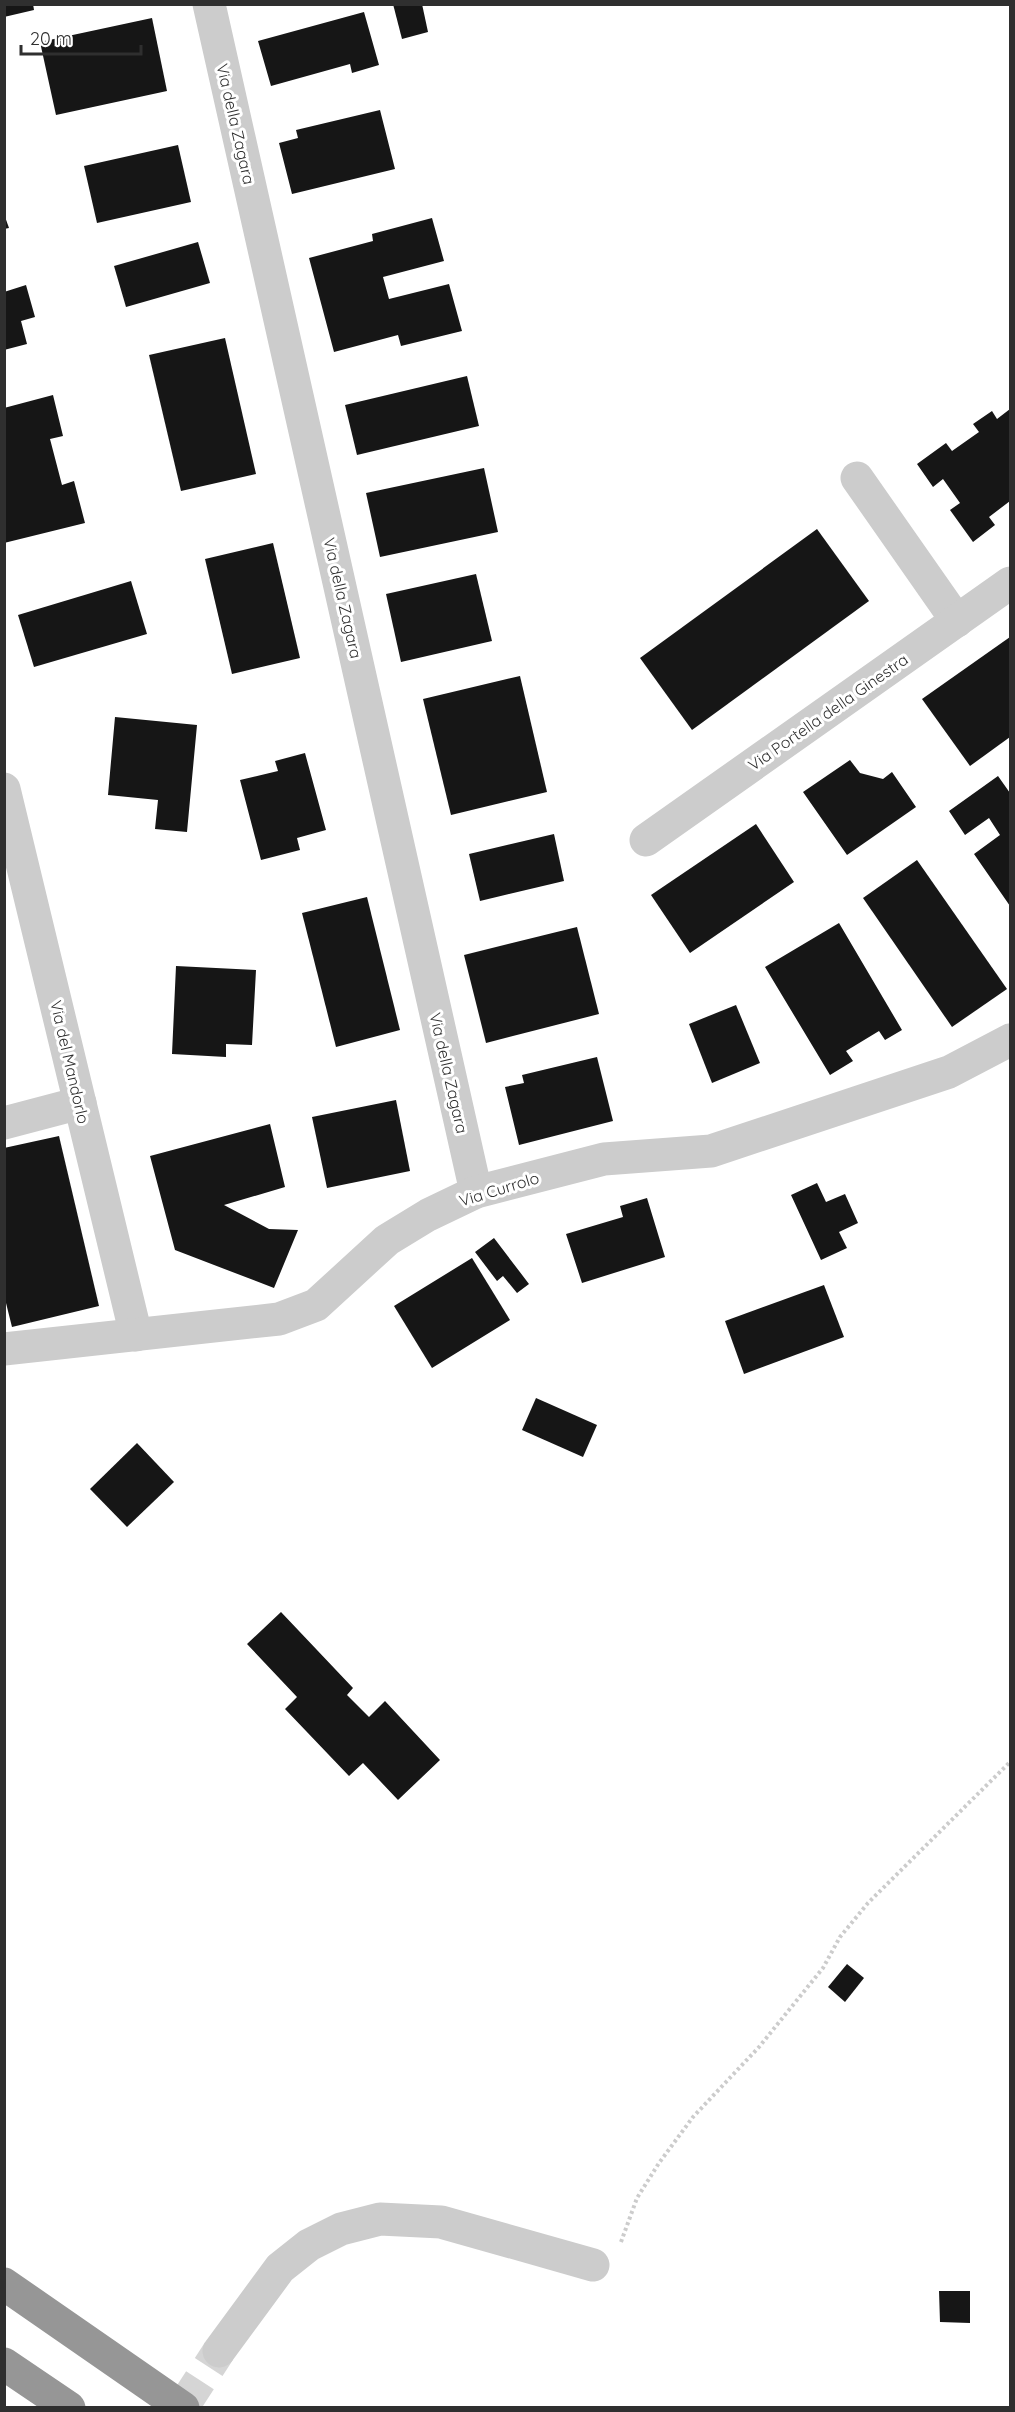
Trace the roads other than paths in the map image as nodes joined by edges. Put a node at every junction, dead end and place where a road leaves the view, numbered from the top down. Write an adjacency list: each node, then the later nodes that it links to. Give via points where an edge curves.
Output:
1 (209, 4): 11 (street, Via della Zagara)
2 (856, 477): 4 (street)
3 (1011, 583): 4 (street, Via Portella della Ginestra)
4 (957, 621): 6 (street, Via Portella della Ginestra)
5 (4, 789): 7 (street, Via del Mandorlo)
6 (646, 840)
7 (14, 867): 9 (street, Via del Mandorlo)
8 (1011, 1040): 11 (street, Via Currolo, via 949,1072 711,1152 604,1160)
9 (80, 1103): 10 (street); 12 (street, Via del Mandorlo)
10 (4, 1123)
11 (476, 1192): 12 (street, Via Currolo, via 387,1240 316,1305 279,1319)
12 (136, 1335): 13 (street, Via Currolo)
13 (4, 1349)
14 (593, 2265): 16 (street, via 441,2222 380,2219 341,2229 309,2245 280,2268)
15 (4, 2284): 19 (highway)
16 (219, 2351)
17 (4, 2364): 18 (highway)
18 (69, 2408)
19 (183, 2408)

